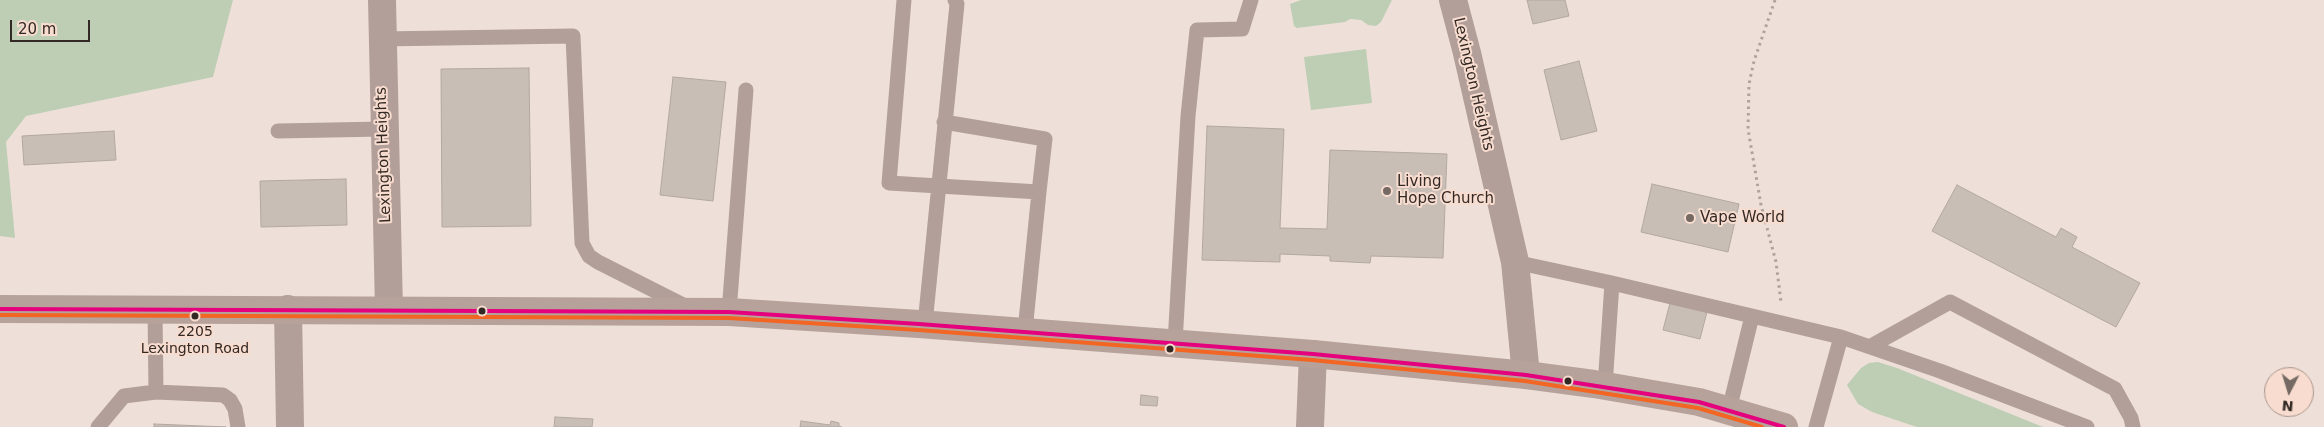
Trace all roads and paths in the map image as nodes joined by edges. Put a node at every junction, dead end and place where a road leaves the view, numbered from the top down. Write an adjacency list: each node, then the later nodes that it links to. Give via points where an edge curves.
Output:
1 (382, 0): 7 (street, Lexington Heights)
2 (904, 0): 12 (lane, via 889,184)
3 (955, 0): 9 (lane)
4 (1251, 0): 27 (lane, via 1242,29 1197,30 1188,116)
5 (1453, 0): 14 (street, Lexington Heights)
6 (1775, 0): 23 (path, via 1752,68 1748,129 1760,205 1776,262 1781,296)
7 (381, 39): 10 (street, Lexington Heights); 20 (lane, via 573,36 582,243 589,256 598,262)
8 (746, 90): 21 (lane)
9 (944, 122): 12 (lane); 13 (lane, via 1045,138)
10 (383, 129): 11 (lane); 19 (street, Lexington Heights)
11 (278, 131)
12 (939, 186): 13 (lane); 24 (lane)
13 (1039, 192): 25 (lane)
14 (1515, 262): 15 (lane); 30 (street, Lexington Heights)
15 (1612, 283): 22 (lane); 31 (lane)
16 (0, 309): 17 (highway)
17 (155, 310): 18 (highway); 32 (lane)
18 (288, 310): 19 (highway); 36 (street)
19 (389, 310): 20 (highway)
20 (697, 312): 21 (highway)
21 (729, 312): 24 (highway)
22 (1752, 316): 23 (lane); 33 (lane)
23 (1779, 322): 26 (lane)
24 (925, 324): 25 (highway)
25 (1025, 331): 27 (highway)
26 (1841, 337): 28 (lane); 39 (lane)
27 (1175, 343): 29 (highway)
28 (1870, 346): 40 (lane); 41 (lane, via 1950,302 2115,389)
29 (1313, 354): 30 (highway); 37 (street)
30 (1526, 375): 31 (highway)
31 (1605, 386): 33 (highway)
32 (156, 392): 34 (lane, via 124,396); 35 (lane, via 223,395 235,409)
33 (1729, 410): 38 (highway)
34 (98, 427)
35 (238, 427)
36 (290, 427)
37 (1310, 427)
38 (1784, 427)
39 (1816, 427)
40 (2087, 427)
41 (2133, 427)

